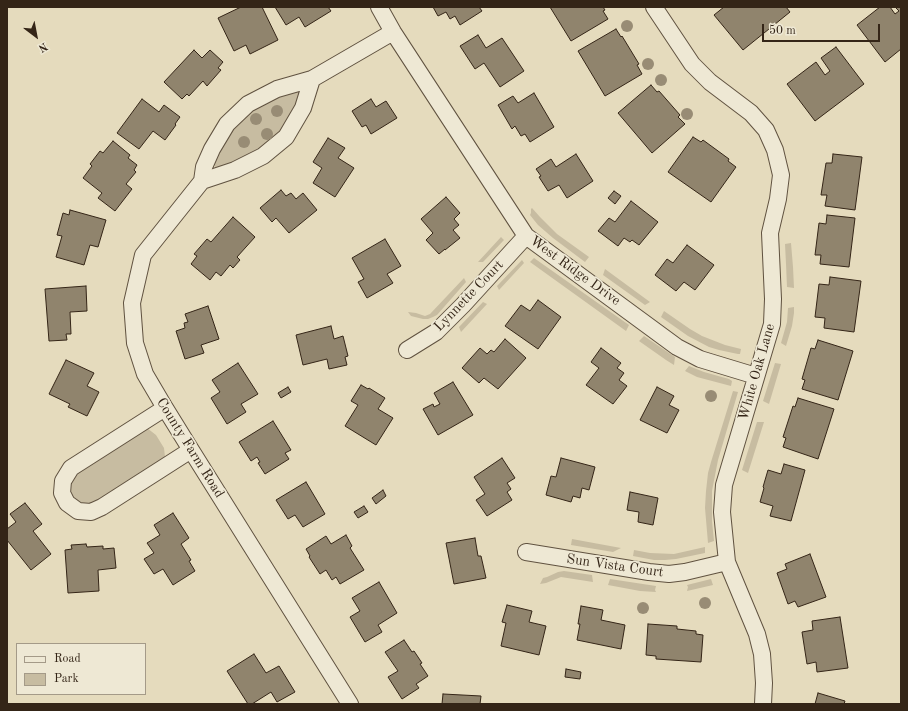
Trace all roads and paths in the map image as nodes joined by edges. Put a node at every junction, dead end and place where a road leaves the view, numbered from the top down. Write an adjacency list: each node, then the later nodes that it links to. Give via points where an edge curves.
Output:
1 (379, 7): 3 (street, West Ridge Drive)
2 (654, 7): 8 (street, White Oak Lane, via 692,64 710,82 751,113 766,130 775,150 781,175 770,232 772,324)
3 (393, 32): 4 (street, County Farm Road); 6 (street, West Ridge Drive)
4 (312, 79): 5 (street, via 303,108 286,137 263,156); 5 (street, County Farm Road, via 277,88 248,104 227,124 212,149 204,167)
5 (202, 182): 9 (street, County Farm Road, via 143,255 132,303 135,343 145,374)
6 (526, 236): 7 (street, Lynnette Court, via 436,332); 8 (street, West Ridge Drive, via 677,347 700,359)
7 (407, 350)
8 (756, 376): 12 (street, White Oak Lane, via 724,485 722,512)
9 (165, 408): 10 (street, County Farm Road); 10 (street, via 71,468 63,480 62,492 67,504 78,511 91,512)
10 (190, 450): 13 (street, County Farm Road)
11 (526, 552): 12 (street, Sun Vista Court, via 669,574)
12 (727, 562): 14 (street, White Oak Lane, via 757,634 762,654)
13 (350, 704)
14 (762, 704)

